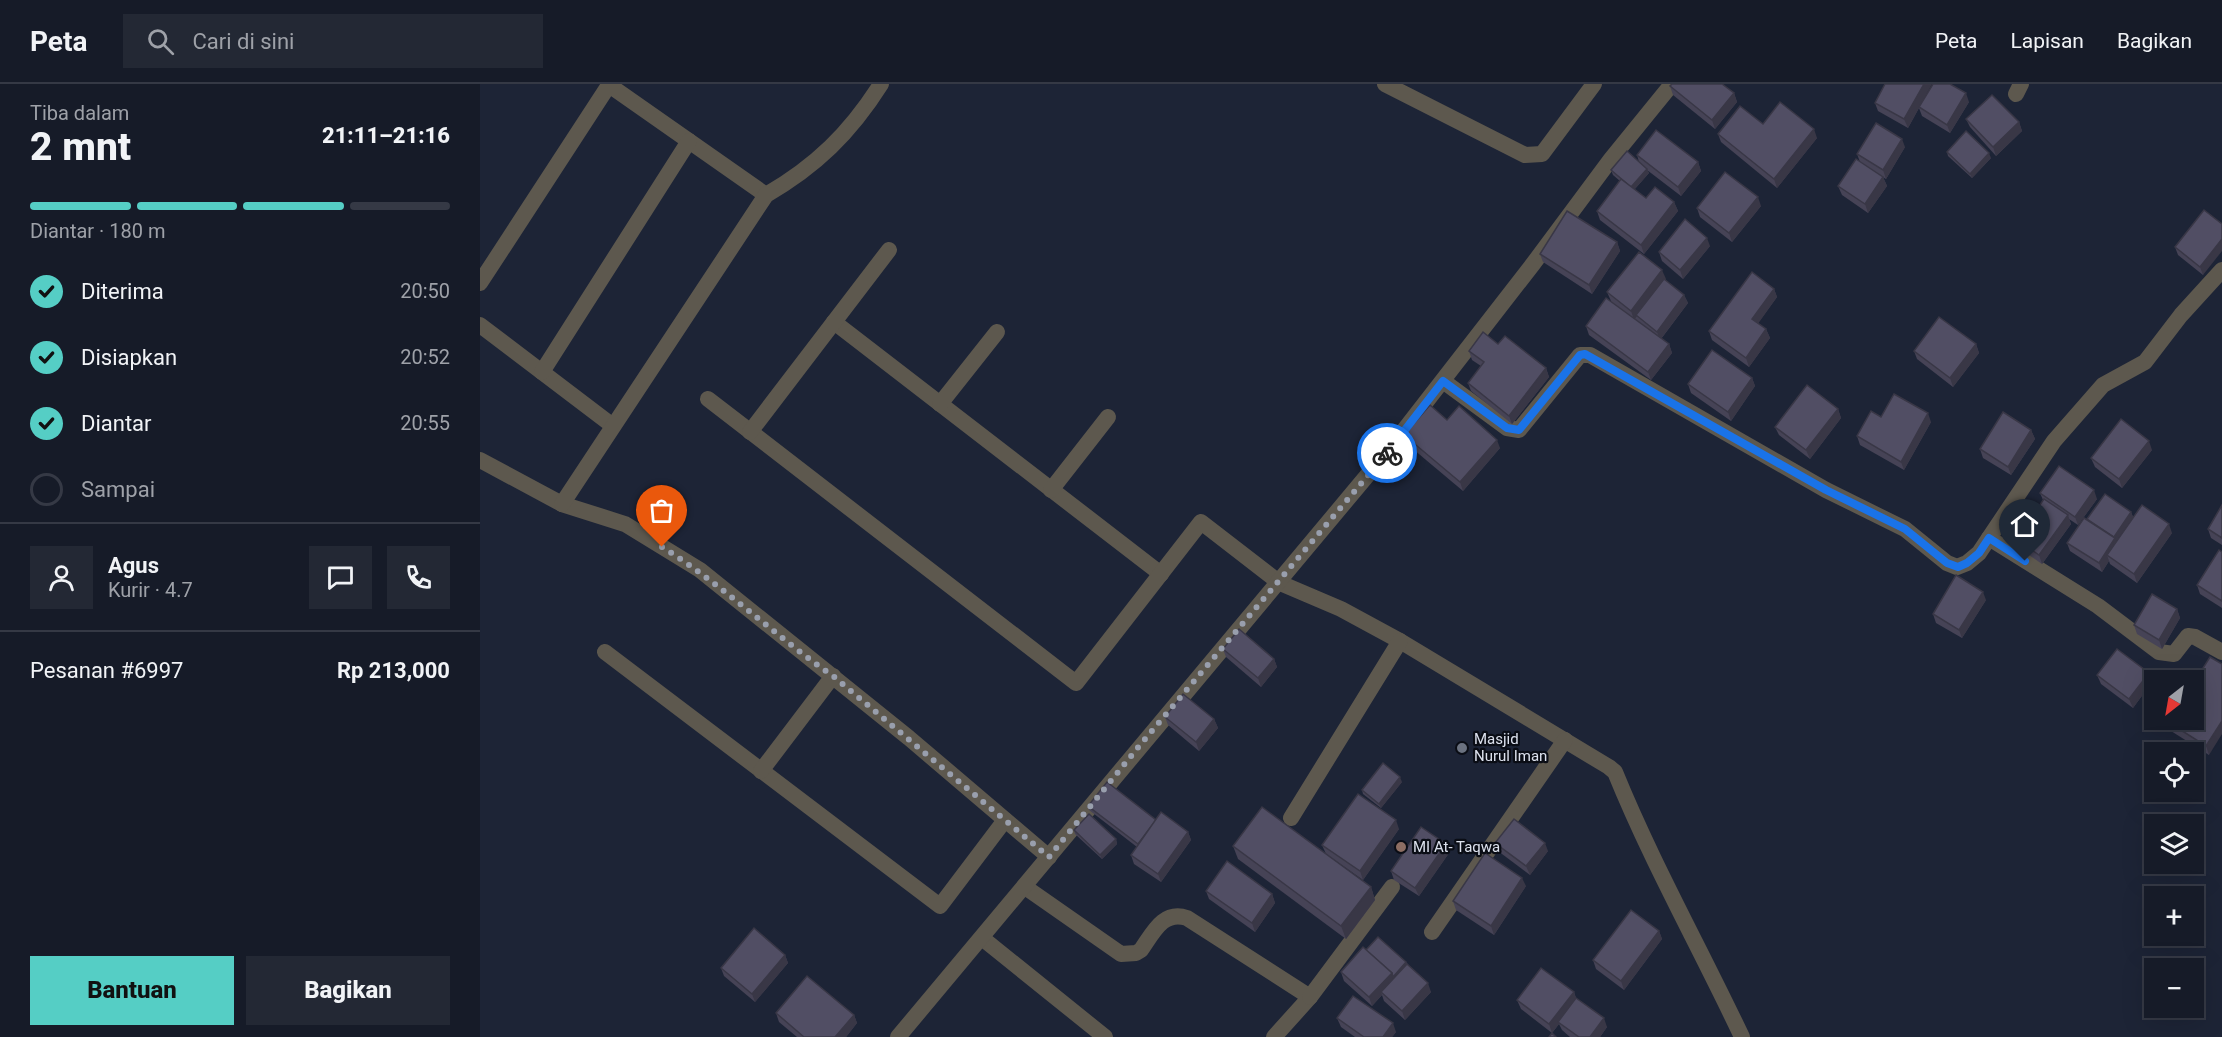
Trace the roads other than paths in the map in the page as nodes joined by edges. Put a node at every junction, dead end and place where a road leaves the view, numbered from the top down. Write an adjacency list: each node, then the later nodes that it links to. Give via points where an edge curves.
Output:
1 (881, 84): 6 (street, via 834,146 801,175)
2 (1385, 84): 3 (street, via 1525,155 1542,154)
3 (1594, 84)
4 (1672, 84): 14 (street)
5 (689, 141): 6 (street); 9 (street, via 609,85); 13 (street)
6 (766, 195): 18 (street)
7 (889, 250): 10 (street)
8 (2222, 270): 23 (street, via 2145,363 2103,386 2054,441)
9 (480, 283)
10 (834, 322): 16 (street); 19 (street)
11 (480, 325): 13 (street)
12 (997, 332): 16 (street)
13 (542, 372): 18 (street)
14 (1443, 381): 23 (street, via 1507,428 1519,430 1580,355 1590,355 1826,490 1905,529 1947,563 1958,567 1967,563); 25 (street)
15 (708, 399): 19 (street)
16 (940, 404): 21 (street)
17 (1108, 417): 21 (street)
18 (613, 426): 22 (street)
19 (750, 432): 24 (street, via 1076,683)
20 (480, 460): 22 (street)
21 (1051, 490): 24 (street)
22 (562, 504): 29 (street, via 625,524 700,570)
23 (1989, 538): 28 (street, via 2098,606 2159,652 2174,654 2188,636)
24 (1161, 574): 25 (street, via 1201,522)
25 (1280, 583): 26 (street); 34 (street, via 1147,736)
26 (1401, 641): 30 (street); 32 (street)
27 (605, 652): 31 (street)
28 (2222, 652)
29 (833, 676): 31 (street); 33 (street)
30 (1565, 740): 37 (street); 43 (street, via 1615,772 1653,863)
31 (761, 771): 33 (street, via 940,906)
32 (1291, 818)
33 (1005, 820): 34 (street)
34 (1049, 857): 35 (street)
35 (1025, 887): 38 (street); 39 (street, via 1120,954 1141,950 1165,918 1187,918)
36 (1392, 887): 39 (street)
37 (1432, 932)
38 (982, 938): 40 (street); 41 (street)
39 (1310, 997): 42 (street)
40 (899, 1037)
41 (1105, 1037)
42 (1274, 1037)
43 (1742, 1037)

